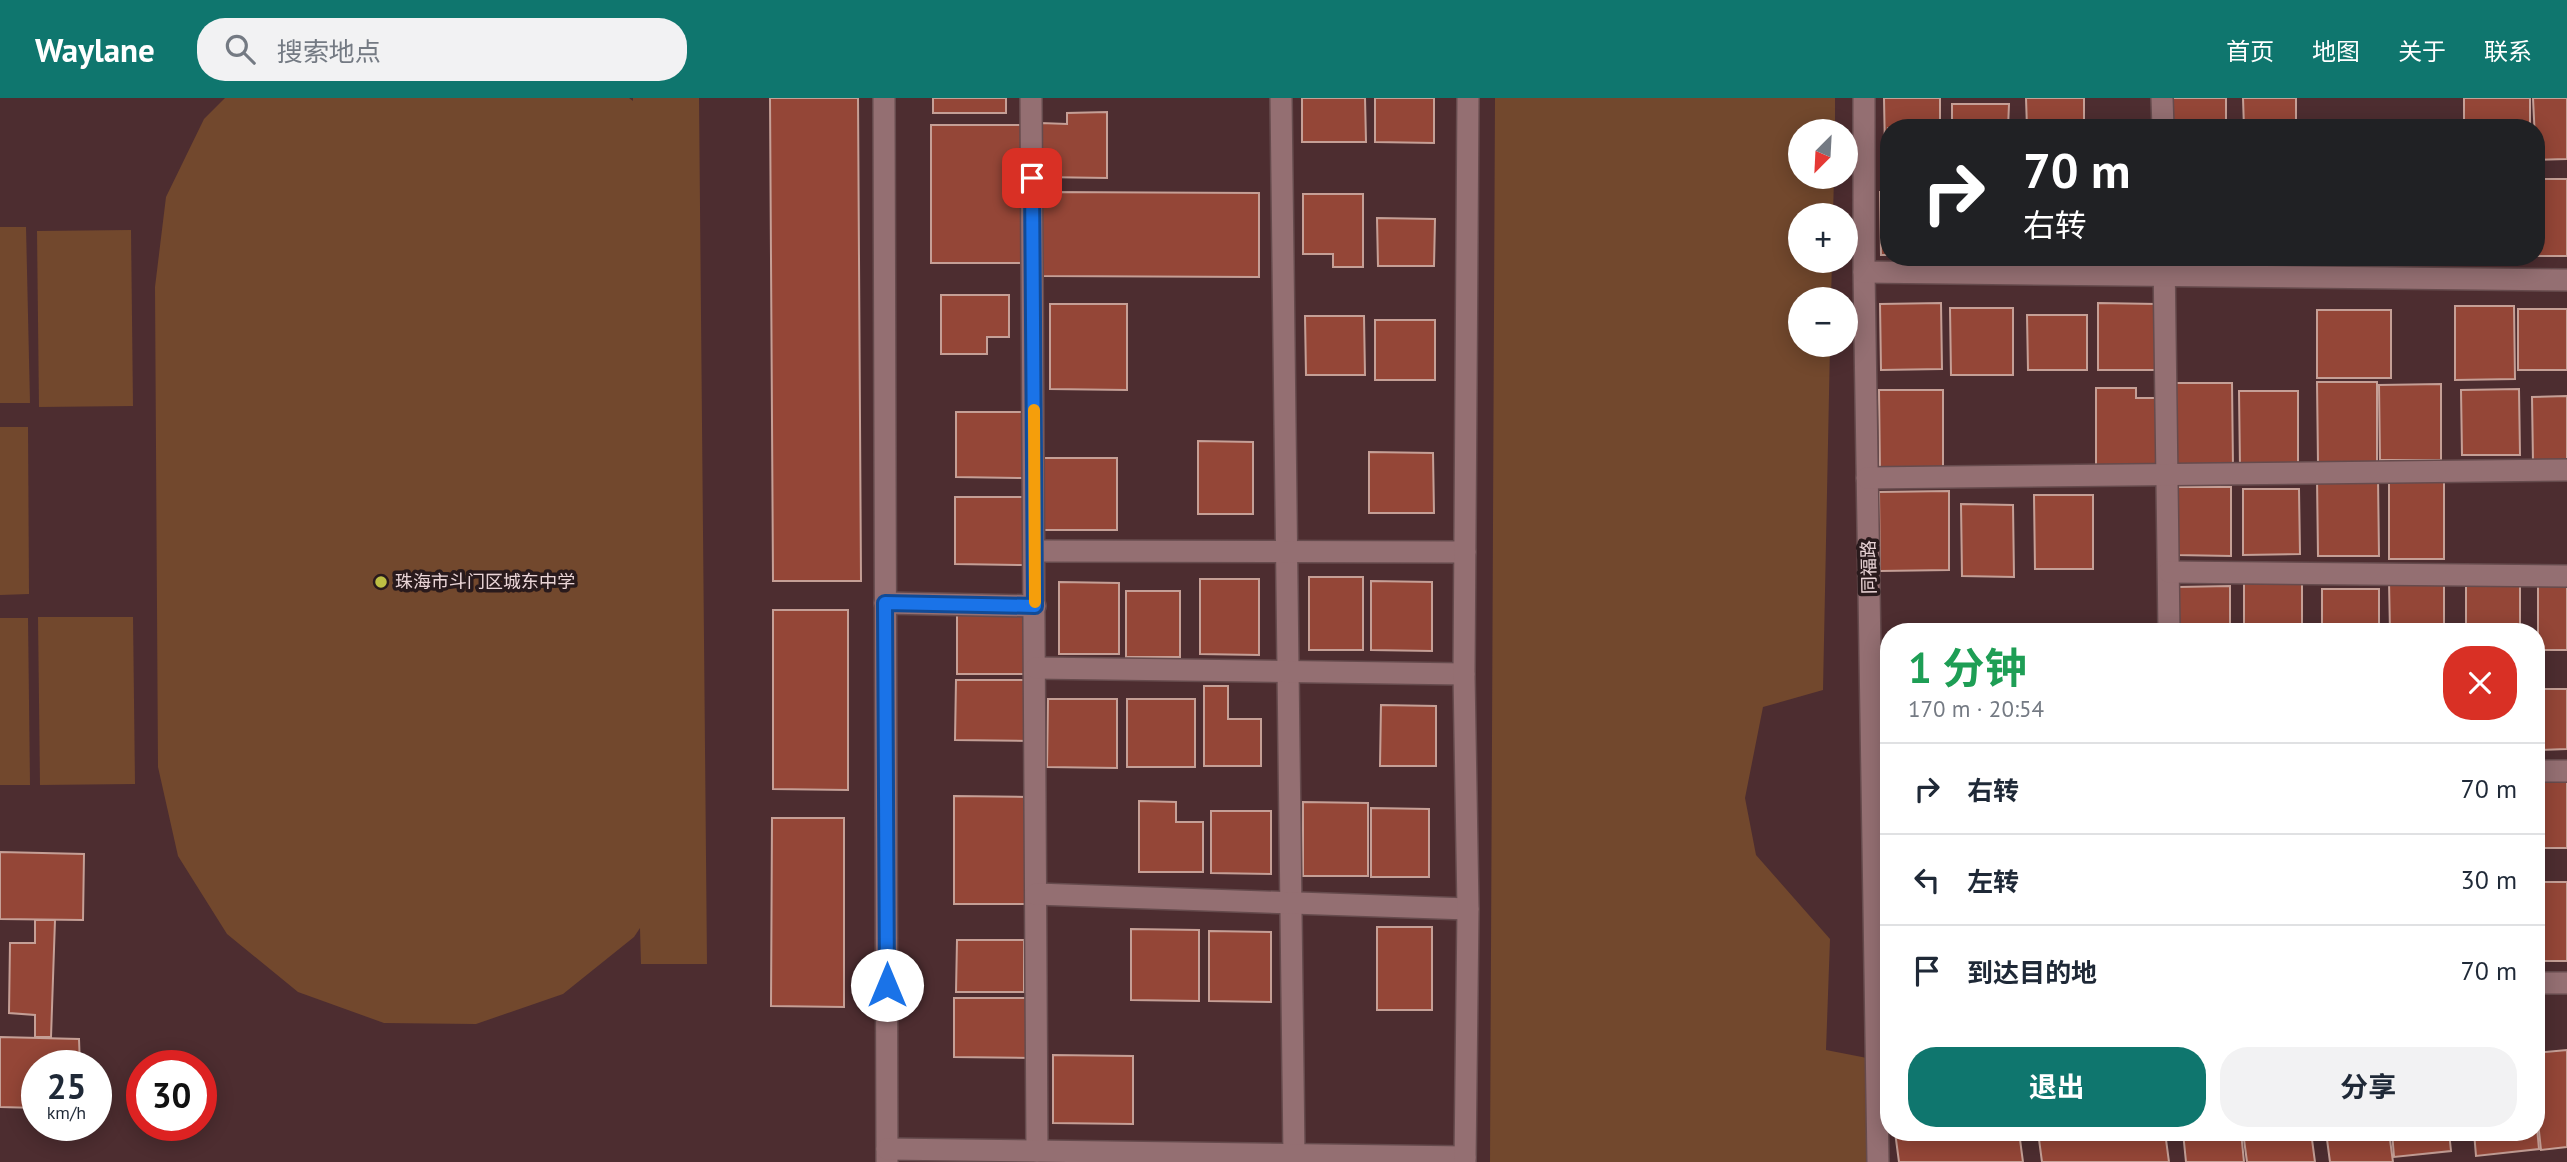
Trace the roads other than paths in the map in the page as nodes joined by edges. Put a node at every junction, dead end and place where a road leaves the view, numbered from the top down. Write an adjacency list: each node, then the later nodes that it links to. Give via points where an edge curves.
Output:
1 (884, 98): 19 (street)
2 (1031, 98): 14 (street)
3 (1281, 98): 15 (street)
4 (1468, 98): 16 (street)
5 (1864, 98): 9 (street, 同福路)
6 (2162, 98): 7 (street)
7 (2163, 119)
8 (2164, 266): 9 (street); 10 (street); 12 (street)
9 (1864, 272): 13 (street, 同福路)
10 (2567, 280)
11 (2567, 470): 12 (street)
12 (2167, 475): 13 (street); 17 (street)
13 (1867, 478): 30 (street, 同福路)
14 (1035, 551): 15 (street); 20 (street)
15 (1287, 552): 16 (street); 23 (street)
16 (1465, 552): 24 (street)
17 (2169, 572): 18 (street); 21 (street)
18 (2567, 576)
19 (885, 603): 20 (street); 35 (street)
20 (1035, 606): 22 (street)
21 (2169, 623)
22 (1036, 668): 23 (street); 27 (street)
23 (1288, 672): 24 (street); 28 (street)
24 (1464, 674): 29 (street)
25 (2545, 771): 26 (street)
26 (2567, 771)
27 (1036, 894): 28 (street); 34 (street)
28 (1290, 902): 29 (street); 36 (street)
29 (1468, 909): 37 (street)
30 (1880, 919)
31 (2545, 982): 32 (street)
32 (2567, 983)
33 (1880, 1074): 38 (street, 同福路)
34 (1037, 1151): 35 (street); 36 (street)
35 (887, 1156)
36 (1294, 1156): 37 (street)
37 (1465, 1160)
38 (1878, 1162)

